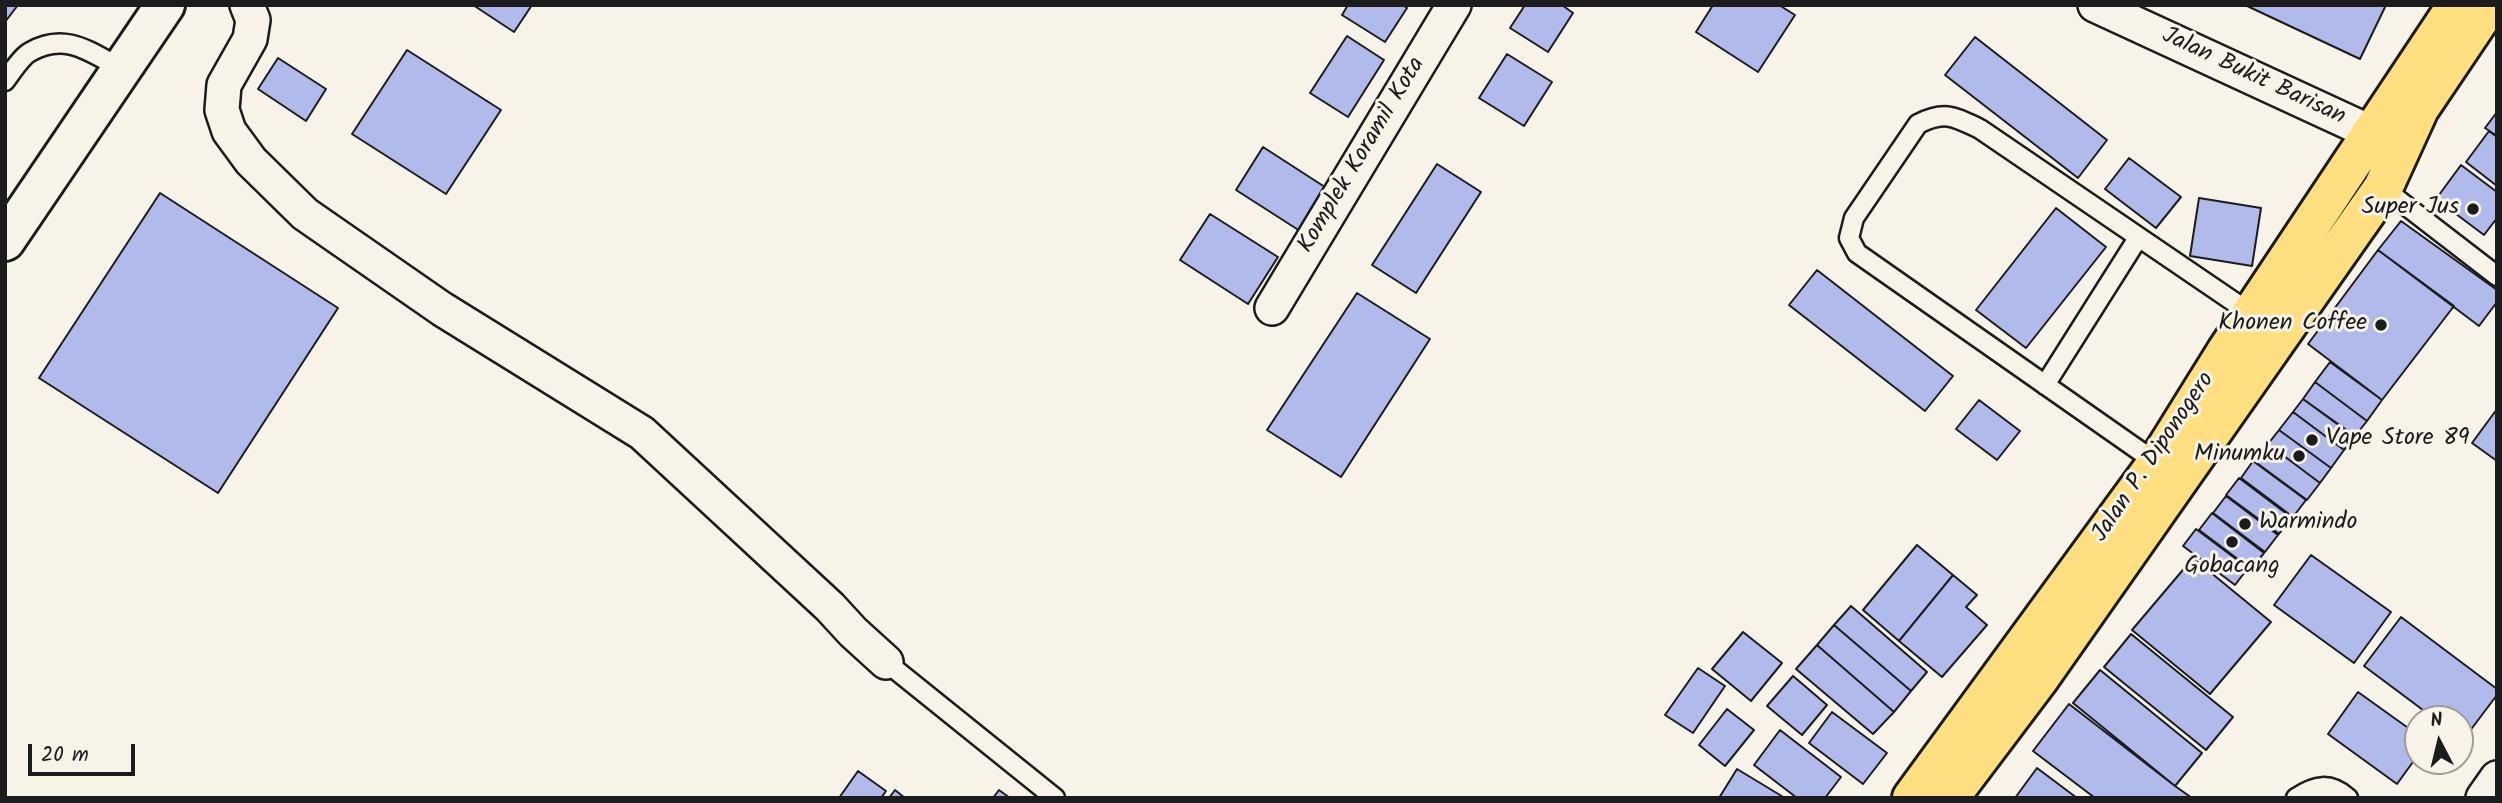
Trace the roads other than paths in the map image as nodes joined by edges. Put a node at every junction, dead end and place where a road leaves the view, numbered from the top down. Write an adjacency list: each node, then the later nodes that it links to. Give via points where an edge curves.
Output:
1 (165, 5): 7 (street)
2 (247, 5): 18 (street, via 253,20 250,39 224,85 222,110 229,131 251,161 305,214 430,301 642,433)
3 (1454, 5): 14 (street, Komplek Koramil Kota)
4 (2095, 5): 9 (street, Jalan Bukit Barisan)
5 (2457, 5): 9 (main road, Jalan P. Diponogero)
6 (2488, 5): 10 (main road, Jalan P. Diponogero, via 2419,109)
7 (122, 69): 8 (lane, via 71,42 29,52); 12 (street)
8 (5, 81)
9 (2372, 133): 15 (main road, Jalan P. Diponogero)
10 (2383, 187): 13 (lane); 22 (main road, Jalan P. Diponogero, via 2038,680)
11 (2138, 239): 15 (lane); 16 (lane); 16 (lane, via 1980,129 1953,116 1934,116 1918,124 1854,218 1849,238 1857,253)
12 (5, 241)
13 (2497, 276)
14 (1272, 308)
15 (2251, 316): 17 (main road, Jalan P. Diponogero)
16 (2046, 385): 17 (lane)
17 (2157, 463): 21 (main road, Jalan P. Diponogero)
18 (886, 662): 20 (lane)
19 (2497, 778): 25 (street)
20 (1055, 798)
21 (1912, 798)
22 (1949, 798)
23 (2296, 798): 24 (lane, via 2324,787 2336,788)
24 (2348, 798)
25 (2483, 798)

